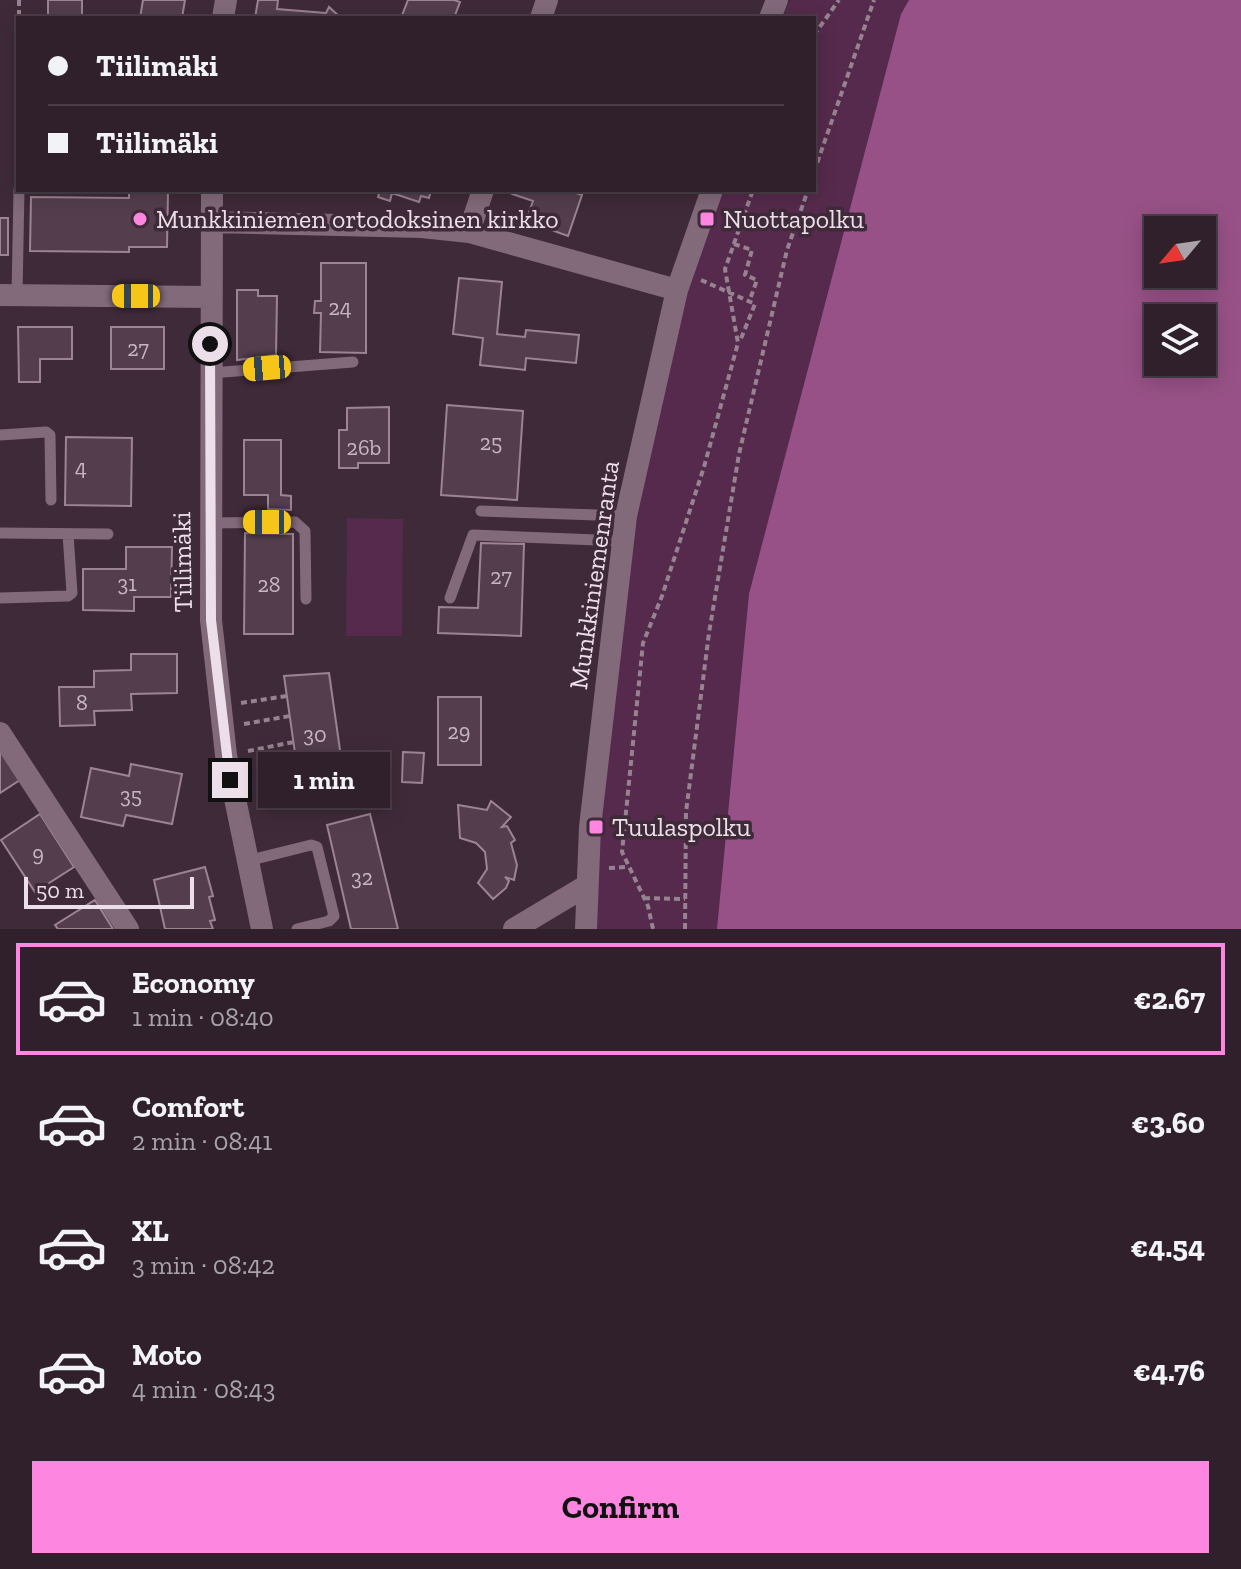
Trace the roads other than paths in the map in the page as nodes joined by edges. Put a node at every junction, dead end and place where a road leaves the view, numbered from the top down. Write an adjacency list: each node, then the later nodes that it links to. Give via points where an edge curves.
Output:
1 (19, 192): 8 (lane)
2 (212, 192): 5 (street, Tiilimäki)
3 (482, 192): 6 (street)
4 (711, 192): 7 (street, Munkkiniemenranta)
5 (211, 222): 6 (street); 9 (street, Tiilimäki)
6 (469, 232): 7 (street)
7 (680, 282): 15 (street, Munkkiniemenranta)
8 (9, 295): 9 (street)
9 (210, 297): 11 (street, Tiilimäki)
10 (353, 362): 11 (lane)
11 (210, 373): 16 (street, Tiilimäki)
12 (0, 435): 13 (lane, via 50,435)
13 (51, 500)
14 (481, 511): 15 (lane)
15 (626, 516): 20 (street, Munkkiniemenranta)
16 (210, 523): 23 (lane, via 295,522 305,531); 25 (street, Tiilimäki, via 220,717)
17 (0, 533): 18 (lane)
18 (68, 534): 19 (lane); 21 (lane, via 72,593)
19 (108, 534)
20 (623, 541): 22 (lane, via 473,535); 26 (street, Munkkiniemenranta)
21 (0, 598)
22 (450, 598)
23 (306, 599)
24 (0, 733): 27 (street)
25 (246, 861): 28 (street, Tiilimäki); 29 (lane, via 317,847 334,916)
26 (586, 886): 30 (street); 31 (street, Munkkiniemenranta)
27 (128, 929)
28 (262, 929)
29 (297, 929)
30 (514, 929)
31 (586, 929)

